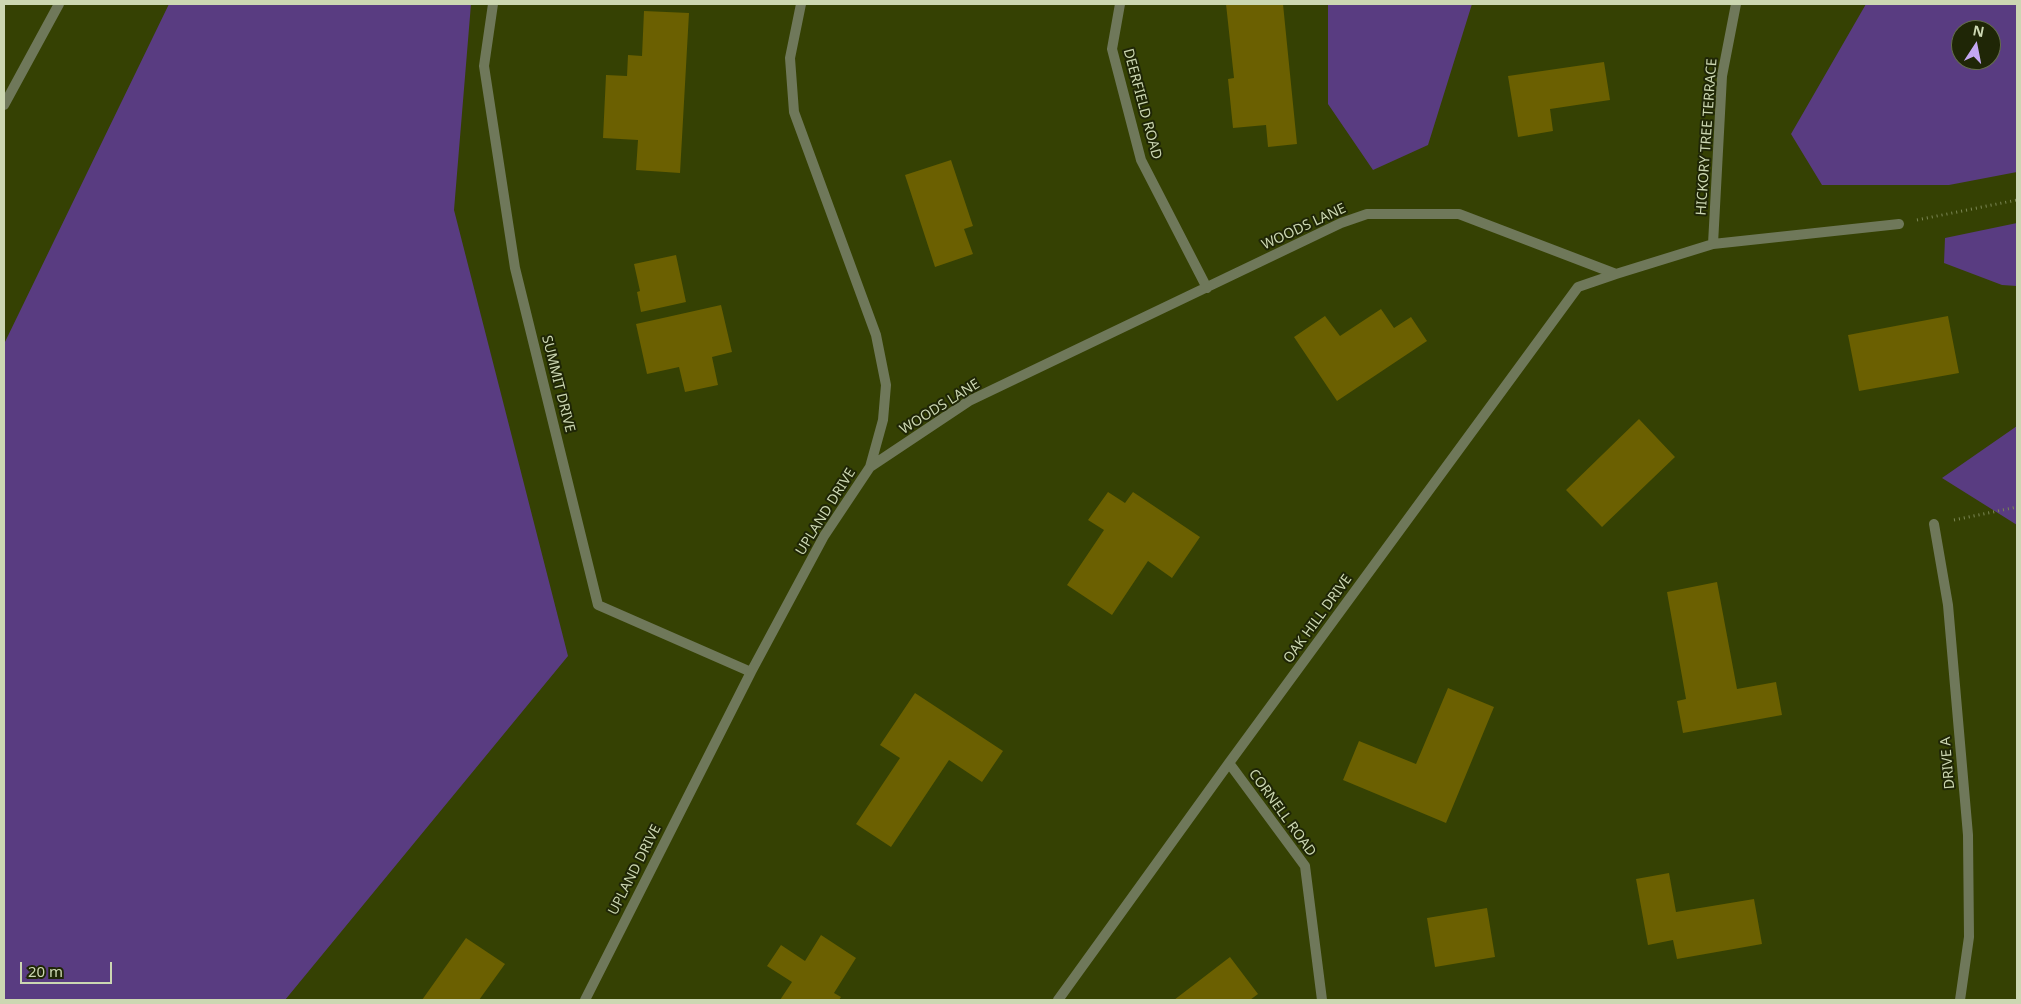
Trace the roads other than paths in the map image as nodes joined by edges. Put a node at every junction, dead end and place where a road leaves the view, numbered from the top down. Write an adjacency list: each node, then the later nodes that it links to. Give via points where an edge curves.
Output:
1 (59, 4): 6 (street)
2 (493, 4): 13 (street, SUMMIT DRIVE, via 484,66 515,268 598,605)
3 (801, 4): 11 (street, UPLAND DRIVE, via 790,58 794,112 876,335 886,385 883,420)
4 (1120, 4): 10 (street, DEERFIELD ROAD, via 1112,49 1140,160)
5 (1736, 4): 8 (street, HICKORY TREE TERRACE, via 1722,76)
6 (4, 105)
7 (1898, 224): 8 (street)
8 (1714, 244): 9 (street)
9 (1616, 274): 10 (street, WOODS LANE, via 1459,214 1367,214 1341,223); 14 (street, OAK HILL DRIVE, via 1578,286)
10 (1207, 288): 11 (street, WOODS LANE, via 969,401)
11 (870, 467): 13 (street, UPLAND DRIVE, via 824,536)
12 (1934, 524): 18 (street, DRIVE A, via 1948,605 1968,835 1969,937)
13 (751, 672): 15 (street, UPLAND DRIVE)
14 (1229, 763): 16 (street, OAK HILL DRIVE); 17 (street, CORNELL ROAD, via 1305,866)
15 (585, 1000)
16 (1058, 1000)
17 (1322, 1000)
18 (1960, 1000)

